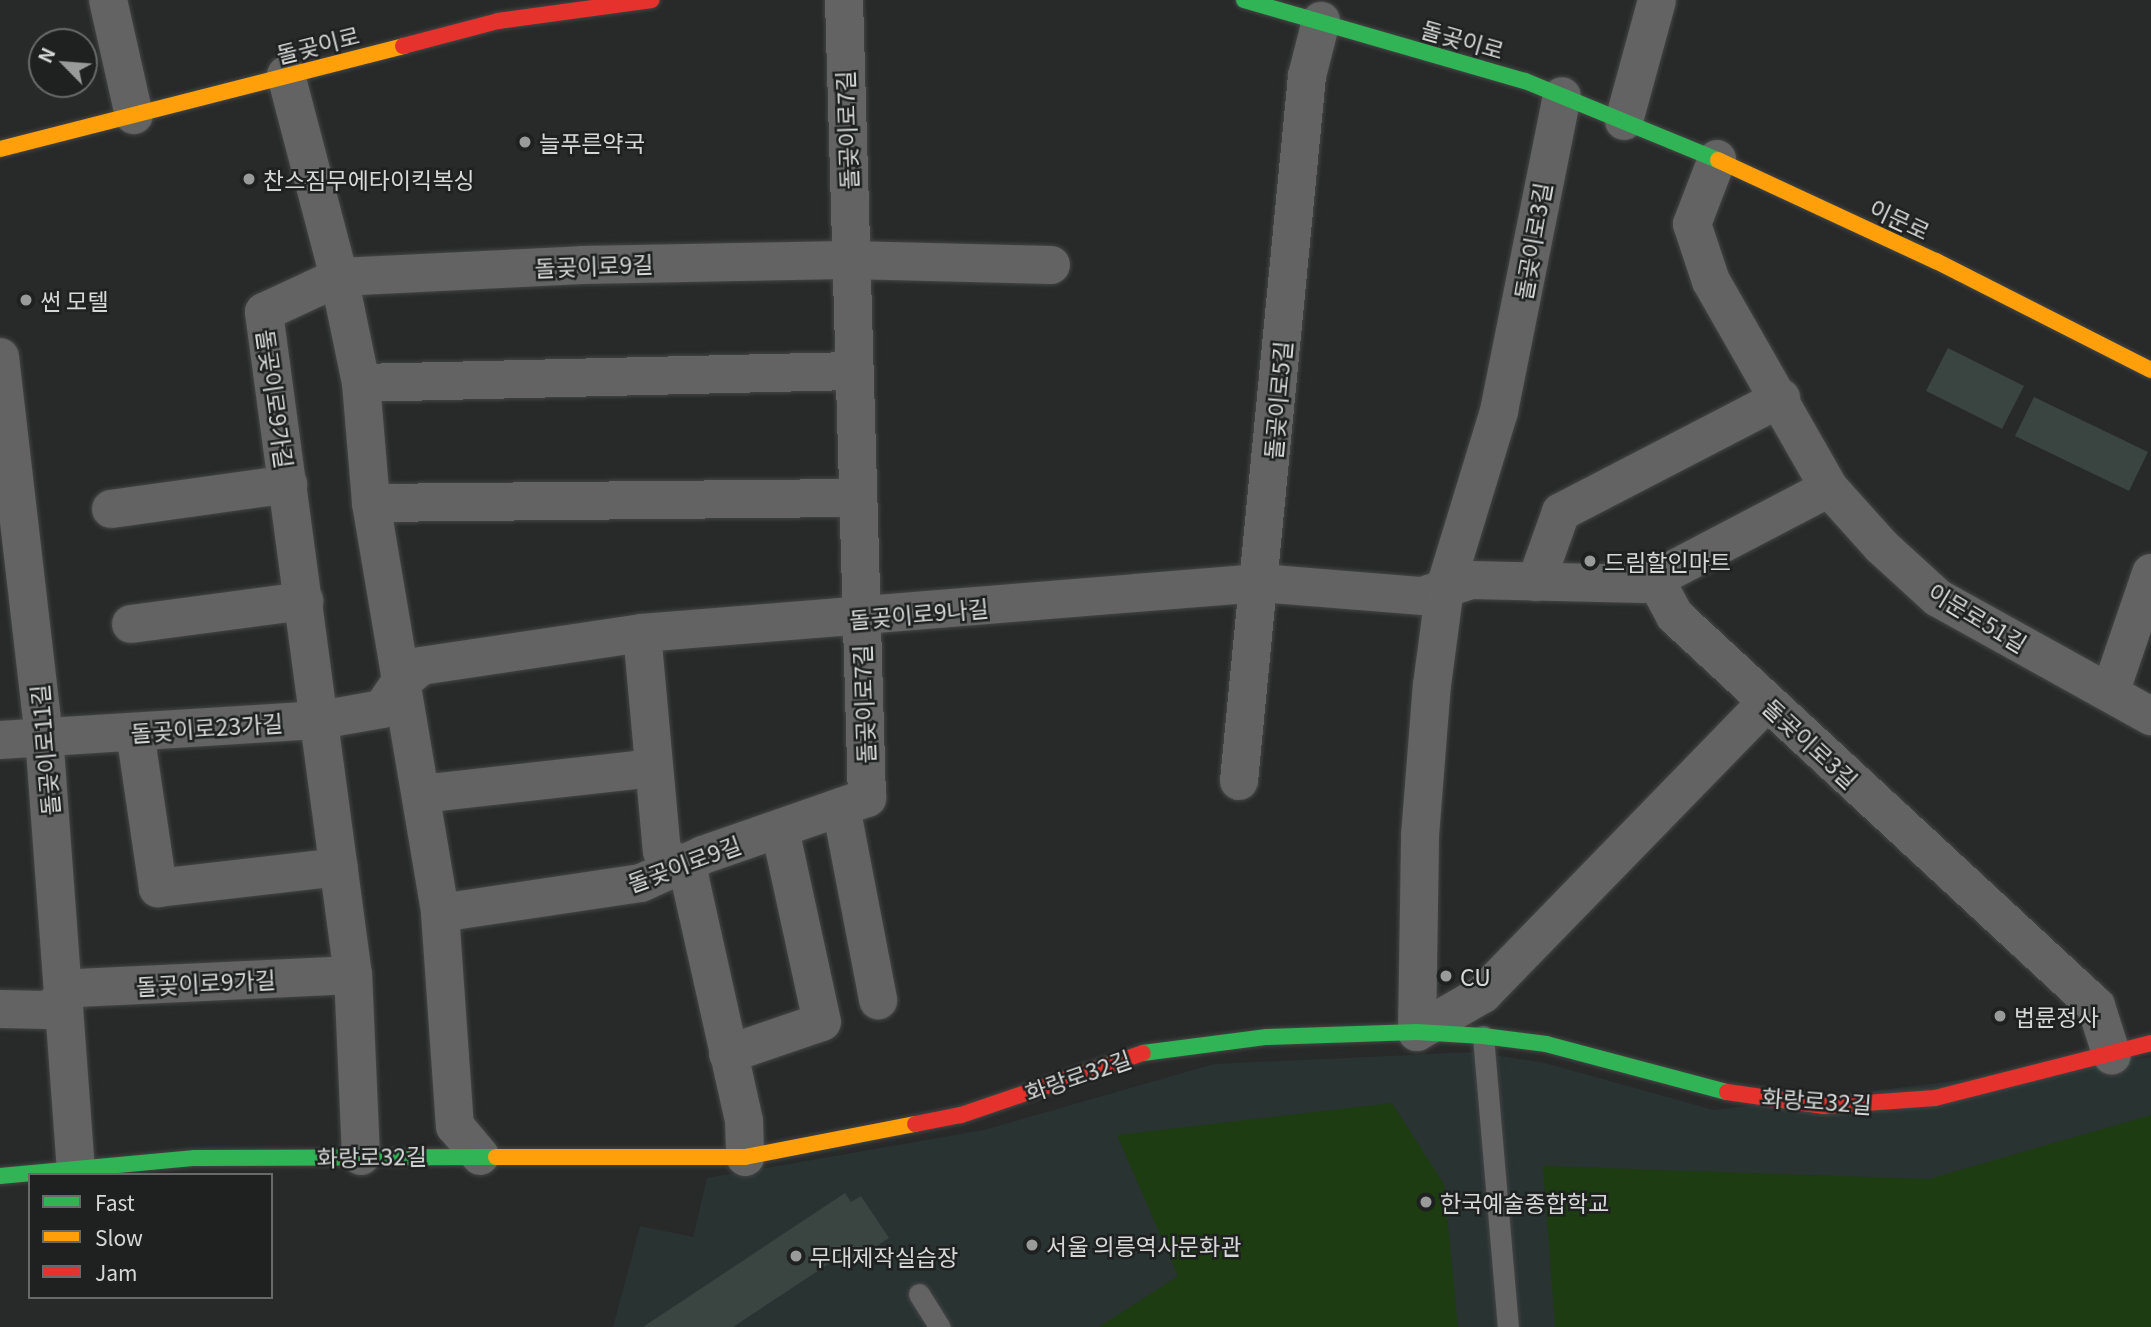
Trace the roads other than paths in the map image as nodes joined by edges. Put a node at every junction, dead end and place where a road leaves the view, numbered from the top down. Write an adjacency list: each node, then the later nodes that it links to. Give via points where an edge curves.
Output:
1 (108, 0): 11 (street)
2 (500, 0): 7 (street)
3 (652, 0): 7 (street, 돌곶이로)
4 (844, 0): 15 (street, 돌곶이로7길)
5 (1244, 0): 8 (street, 돌곶이로)
6 (1657, 0): 12 (street)
7 (498, 21): 9 (street, 돌곶이로)
8 (1321, 22): 10 (street, 돌곶이로); 32 (street, 돌곶이로5길, via 1307,76)
9 (286, 75): 11 (street, 돌곶이로); 17 (street)
10 (1562, 96): 12 (street, 돌곶이로); 33 (street, 돌곶이로3길, via 1499,411)
11 (134, 115): 13 (street, 돌곶이로)
12 (1624, 121): 14 (street, 이문로)
13 (0, 149)
14 (1717, 159): 19 (street, 이문로, via 1936,261); 22 (street, 이문로51길, via 1692,224 1711,281)
15 (849, 260): 16 (street); 17 (street, 돌곶이로9길, via 582,265); 20 (street, 돌곶이로7길)
16 (1051, 265)
17 (339, 277): 21 (street); 23 (street, 돌곶이로9가길, via 264,312)
18 (0, 357): 26 (street, 돌곶이로11길)
19 (2151, 370)
20 (852, 371): 21 (street); 25 (street, 돌곶이로7길)
21 (361, 383): 27 (street)
22 (1781, 398): 24 (street, 이문로51길); 31 (street, via 1561,512)
23 (288, 484): 28 (street, 돌곶이로9가길); 34 (street, 돌곶이로9가길)
24 (1829, 488): 30 (street); 39 (street, 이문로51길, via 1881,546 1938,598)
25 (856, 498): 27 (street); 35 (street, 돌곶이로7길)
26 (9, 501): 44 (street, 돌곶이로11길)
27 (371, 503): 38 (street)
28 (111, 509)
29 (2151, 573): 39 (street)
30 (1655, 579): 31 (street, via 1643,584); 40 (street, 돌곶이로3길, via 1675,616)
31 (1536, 582): 33 (street, via 1471,580)
32 (1260, 583): 33 (street, 돌곶이로9나길, via 1422,596); 35 (street, 돌곶이로9나길); 47 (street, 돌곶이로5길)
33 (1445, 588): 58 (street, 돌곶이로3길, via 1420,836)
34 (304, 601): 36 (street); 42 (street, 돌곶이로9가길)
35 (860, 619): 37 (street, 돌곶이로9나길); 49 (street, 돌곶이로7길, via 867,798)
36 (131, 624)
37 (642, 633): 38 (street, 돌곶이로9나길, via 421,666); 46 (street)
38 (399, 684): 42 (street, 돌곶이로23가길, via 382,709); 48 (street)
39 (2110, 692): 41 (street, 이문로51길)
40 (1767, 702): 58 (street, 화랑로32길, via 1483,994); 62 (street, 돌곶이로3길, via 2096,1006)
41 (2151, 716)
42 (320, 720): 43 (street, 돌곶이로23가길); 51 (street, 돌곶이로9가길)
43 (135, 732): 44 (street, 돌곶이로23가길); 51 (street, via 158,888)
44 (44, 735): 45 (street, 돌곶이로23가길); 55 (street, 돌곶이로11길)
45 (0, 740)
46 (654, 768): 48 (street); 52 (street, via 662,851)
47 (1239, 781)
48 (421, 794): 53 (street)
49 (841, 807): 50 (street, 돌곶이로9길); 56 (street)
50 (780, 829): 52 (street, 돌곶이로9길); 61 (street, via 822,1022)
51 (339, 867): 54 (street, 돌곶이로9가길)
52 (679, 867): 53 (street, 돌곶이로9길, via 641,883); 61 (street, via 690,879)
53 (440, 913): 64 (street, via 455,1126)
54 (353, 975): 55 (street, 돌곶이로9가길, via 76,988); 63 (street, 돌곶이로9가길)
55 (64, 999): 57 (street, via 48,1010); 66 (street, 돌곶이로11길)
56 (878, 1000)
57 (0, 1009)
58 (1417, 1032): 59 (street, 화랑로32길); 65 (street, 화랑로32길, via 1267,1037 1149,1051 961,1115)
59 (1483, 1036): 62 (street, 화랑로32길, via 1546,1044 1716,1091 1824,1106 1935,1098); 70 (lane)
60 (2151, 1043): 62 (street, 화랑로32길)
61 (729, 1054): 65 (street, via 744,1121)
62 (2112, 1056)
63 (362, 1156): 64 (street, 화랑로32길); 66 (street, 화랑로32길, via 195,1158)
64 (480, 1156): 65 (street, 화랑로32길)
65 (744, 1157)
66 (76, 1168): 67 (street, 화랑로32길)
67 (0, 1175)
68 (919, 1294): 69 (lane)
69 (940, 1327)
70 (1508, 1327)

